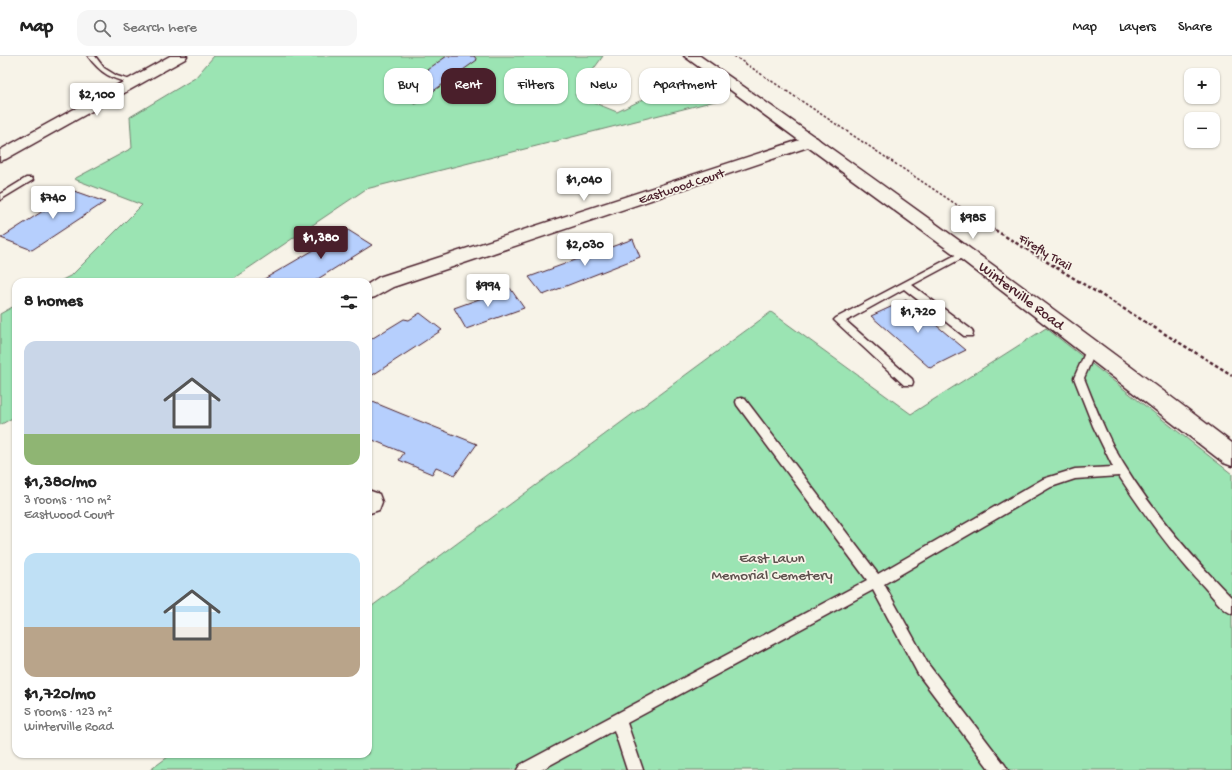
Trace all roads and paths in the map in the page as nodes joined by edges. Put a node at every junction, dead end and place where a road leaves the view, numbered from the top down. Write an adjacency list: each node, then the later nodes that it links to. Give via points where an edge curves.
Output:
1 (91, 56): 5 (lane, via 102,69 115,77)
2 (180, 56): 5 (street)
3 (691, 56): 6 (street, Winterville Road)
4 (734, 56): 15 (path, Firefly Trail, via 1014,243)
5 (133, 82): 7 (street)
6 (812, 141): 10 (street, Winterville Road); 12 (street, Eastwood Court, via 386,282)
7 (0, 156)
8 (29, 180): 9 (lane)
9 (0, 197)
10 (965, 253): 11 (lane); 14 (street, Winterville Road)
11 (905, 285): 13 (lane); 16 (lane, via 840,320)
12 (372, 290)
13 (968, 333)
14 (1092, 348): 18 (street, Winterville Road); 19 (lane, via 1079,378 1091,410)
15 (1232, 375)
16 (908, 382)
17 (741, 402): 20 (lane)
18 (1232, 456)
19 (1122, 471): 20 (lane, via 1076,474 1047,483); 21 (lane, via 1161,526 1204,579)
20 (876, 582): 22 (lane); 25 (lane, via 923,669)
21 (1232, 607)
22 (619, 721): 23 (lane); 24 (lane)
23 (525, 770)
24 (635, 770)
25 (1000, 770)

